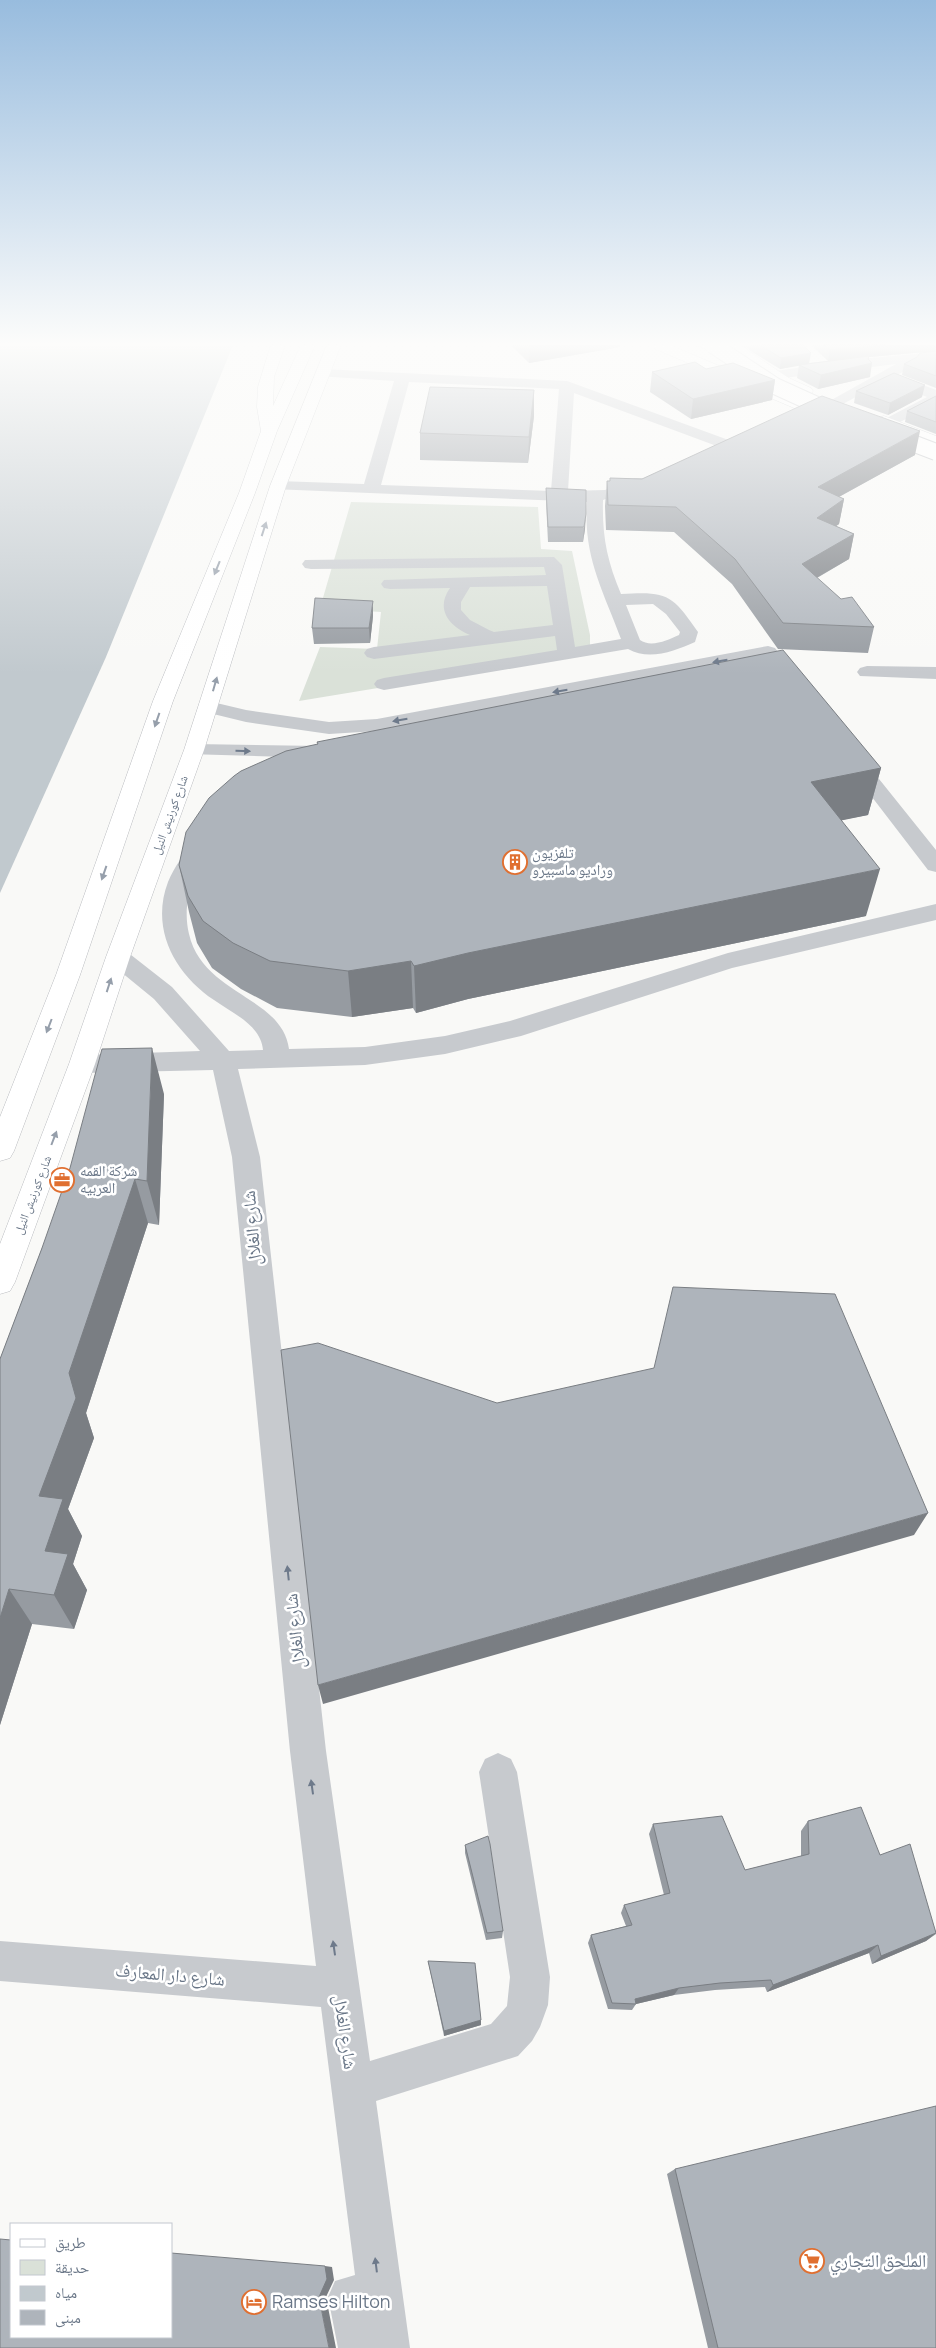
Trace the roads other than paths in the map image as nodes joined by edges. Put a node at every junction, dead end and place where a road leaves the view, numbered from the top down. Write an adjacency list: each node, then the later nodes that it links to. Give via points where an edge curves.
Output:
1 (260, 455): 43 (main road, one-way to 43, via 163,701 68,975)
2 (290, 455): 9 (main road, شارع كورنيش النيل)
3 (381, 455): 10 (street)
4 (563, 455): 12 (street)
5 (709, 455): 6 (street)
6 (706, 456)
7 (412, 475): 11 (street)
8 (656, 476): 13 (street)
9 (278, 486): 10 (street); 30 (main road, شارع كورنيش النيل, one-way to 9)
10 (371, 490): 11 (street)
11 (410, 491): 12 (street, via 517,487)
12 (560, 496): 13 (street)
13 (595, 496): 18 (street, via 595,540)
14 (310, 564): 15 (street, via 372,556 543,560 553,565)
15 (555, 580): 16 (street); 19 (street)
16 (465, 582): 17 (street); 20 (street, via 454,592 450,604 453,613 474,631)
17 (390, 584)
18 (616, 600): 21 (street); 21 (street, via 661,599 669,603 689,632 688,638 680,642 645,650 636,648)
19 (563, 629): 20 (street); 23 (street)
20 (493, 638): 22 (street)
21 (632, 643): 23 (street)
22 (374, 653)
23 (567, 654): 27 (street)
24 (774, 660): 28 (street); 29 (street); 30 (street, one-way to 30, via 377,725 329,728)
25 (867, 672): 26 (street)
26 (936, 673)
27 (384, 684)
28 (804, 698)
29 (604, 702)
30 (208, 707): 32 (main road, شارع كورنيش النيل)
31 (840, 744): 37 (street)
32 (194, 750): 34 (street, one-way to 34); 39 (main road, شارع كورنيش النيل)
33 (343, 750): 34 (street)
34 (290, 752): 35 (street)
35 (278, 773)
36 (215, 831): 40 (street, via 177,886 174,908 181,952 196,974 268,1029 275,1043)
37 (936, 865)
38 (936, 912): 40 (street, via 728,961 512,1030 366,1056)
39 (118, 957): 41 (street, شارع الغلال, via 163,993); 42 (main road, شارع كورنيش النيل, one-way to 39)
40 (277, 1058): 41 (street)
41 (222, 1059): 42 (street); 47 (street, شارع الغلال, one-way to 41, via 308,1751 246,1157)
42 (82, 1064): 44 (main road, شارع كورنيش النيل, one-way to 42)
43 (0, 1151)
44 (0, 1282)
45 (498, 1772): 48 (street, via 530,1976 530,2001 520,2027 503,2041)
46 (0, 1961): 47 (street, شارع دار المعارف)
47 (339, 1988): 48 (street, شارع الغلال)
48 (352, 2087): 49 (street, شارع الغلال, one-way to 48)
49 (381, 2302): 50 (street, via 351,2297); 51 (street, شارع الغلال)
50 (361, 2348)
51 (387, 2348)

